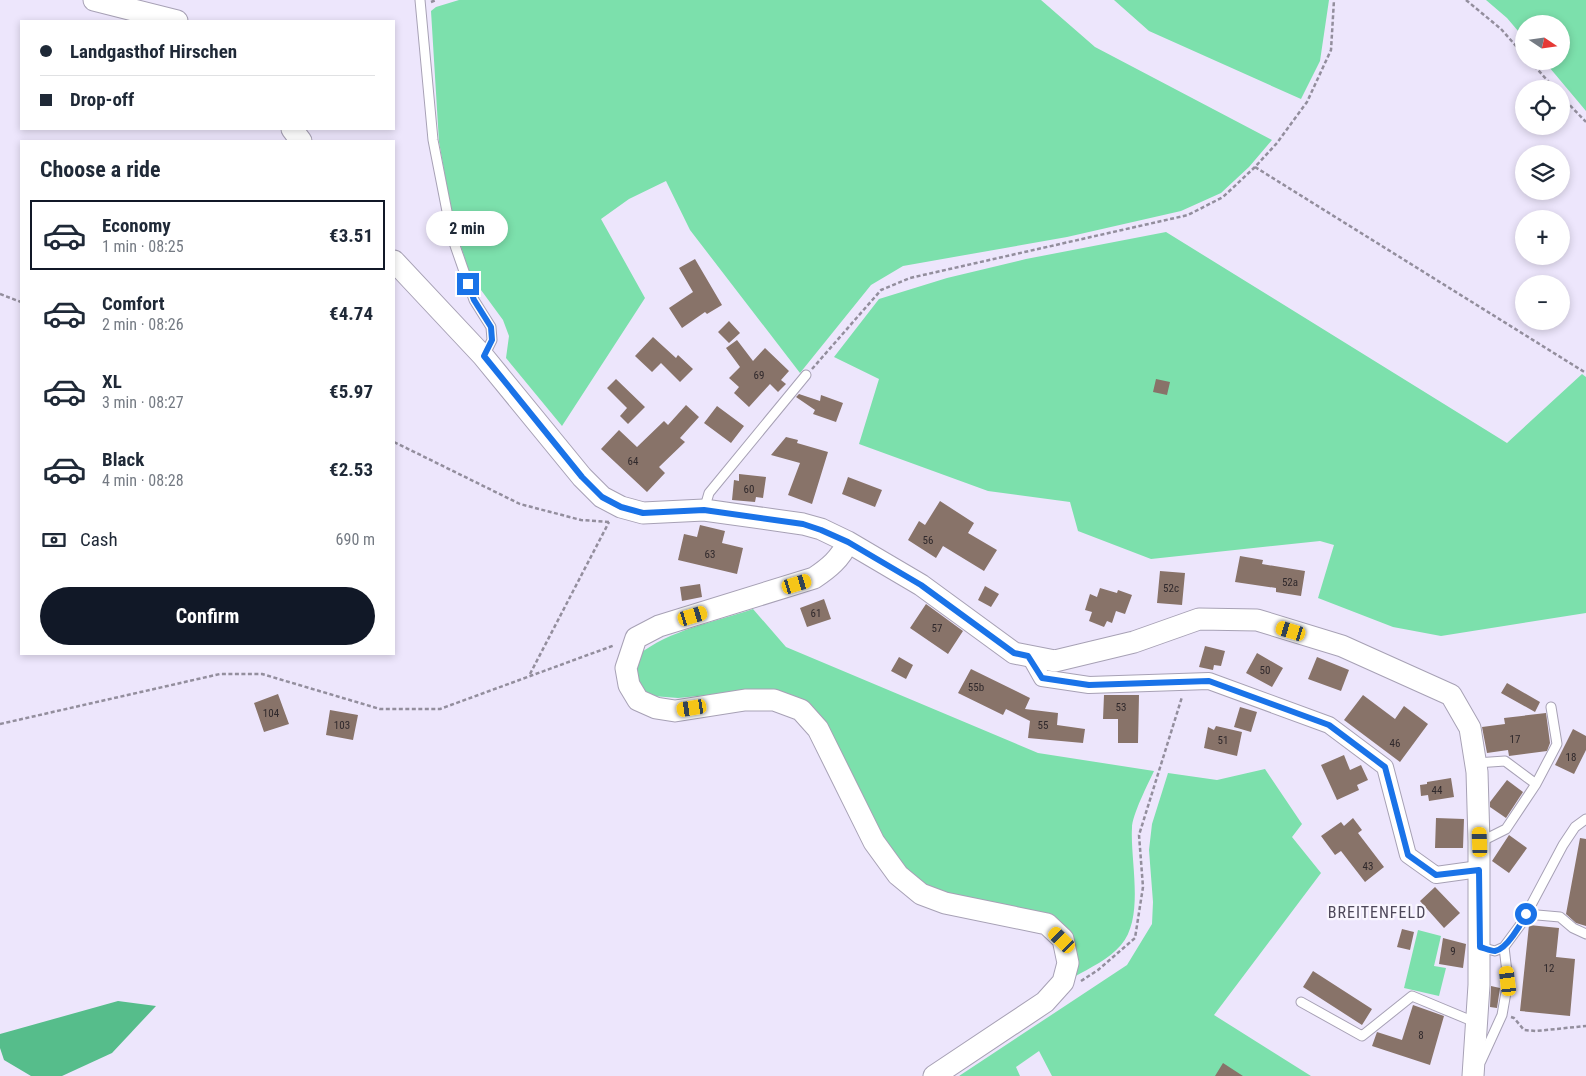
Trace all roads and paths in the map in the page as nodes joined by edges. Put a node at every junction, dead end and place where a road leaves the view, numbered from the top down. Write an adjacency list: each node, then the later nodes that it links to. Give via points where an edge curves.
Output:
1 (94, 0): 5 (street)
2 (420, 0): 15 (lane, via 433,140 452,237 474,300 491,327 492,340)
3 (1334, 0): 11 (path, via 1331,50 1307,102)
4 (1466, 0): 6 (path)
5 (174, 20)
6 (1515, 45)
7 (1538, 70): 8 (path)
8 (1547, 80)
9 (1570, 105): 10 (path)
10 (1586, 122)
11 (1256, 166): 16 (path); 17 (path, via 1223,197 1188,215 910,278 880,290)
12 (395, 262): 15 (street)
13 (0, 294): 14 (path)
14 (20, 302)
15 (484, 356): 20 (street)
16 (1586, 373)
17 (806, 375): 19 (lane, via 709,493)
18 (395, 442): 20 (path, via 520,504 581,520)
19 (704, 510): 20 (street); 21 (street, via 803,524)
20 (615, 515): 24 (path)
21 (848, 542): 22 (street, via 830,568 814,578 659,626); 23 (street, via 921,585 1014,653)
22 (636, 638): 24 (path); 42 (street, via 626,668 628,685 638,700 656,708 675,711 745,700 774,700 801,710 818,729 874,842 898,875 921,894 945,903 1047,924 1062,940 1068,963 1063,982 1045,1002)
23 (1028, 656): 25 (street, via 1042,678 1089,685); 28 (street, via 1055,661 1134,642 1198,619 1257,620 1342,646 1451,695 1470,728)
24 (529, 676): 27 (path, via 440,709 397,709 380,708 262,674 220,674)
25 (1186, 682): 32 (street, via 1209,681 1329,725 1385,767 1408,855 1436,875); 37 (path, via 1139,835 1143,887 1135,938 1098,970)
26 (1551, 707): 29 (lane, via 1557,744)
27 (0, 724)
28 (1476, 763): 29 (lane, via 1505,761); 31 (street)
29 (1536, 784): 31 (lane, via 1506,830)
30 (1586, 819): 33 (lane, via 1575,827 1563,845)
31 (1480, 842): 32 (street)
32 (1479, 870): 35 (street)
33 (1526, 914): 34 (lane, via 1560,918); 36 (lane)
34 (1586, 934)
35 (1480, 947): 36 (lane, via 1495,951); 40 (street)
36 (1504, 947): 39 (lane, via 1508,981)
37 (1075, 984)
38 (1301, 1002): 40 (lane, via 1362,1036 1412,996)
39 (1502, 1015): 41 (path, via 1514,1018 1524,1030); 43 (lane)
40 (1477, 1023): 43 (street)
41 (1586, 1026)
42 (934, 1076)
43 (1474, 1076)

